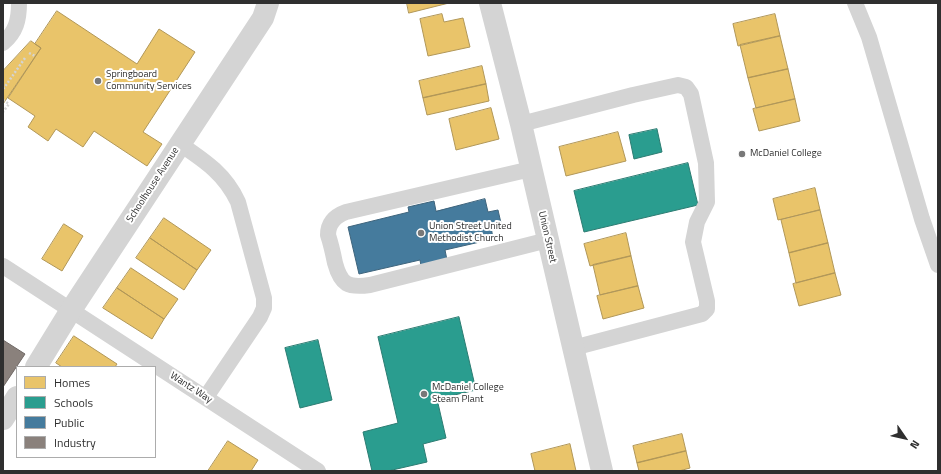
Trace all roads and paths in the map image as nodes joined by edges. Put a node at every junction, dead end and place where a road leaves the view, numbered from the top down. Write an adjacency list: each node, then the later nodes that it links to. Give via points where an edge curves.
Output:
1 (19, 3): 5 (lane, via 16,28)
2 (268, 3): 13 (street, Schoolhouse Avenue, via 263,18)
3 (490, 3): 12 (street, Union Street)
4 (856, 3): 16 (lane, via 869,37)
5 (3, 43)
6 (26, 49): 7 (path)
7 (29, 53): 8 (path); 9 (path)
8 (35, 56)
9 (3, 88)
10 (3, 100): 11 (path, via 9,104)
11 (3, 112)
12 (521, 124): 14 (street, Union Street); 19 (lane, via 678,85 686,87 691,94 706,163 707,202 697,222 693,242 707,309 702,314)
13 (180, 144): 18 (street, Schoolhouse Avenue); 21 (lane, via 208,162 233,191 264,298 264,308 260,317)
14 (531, 169): 15 (street, Union Street); 15 (lane, via 346,212 333,220 328,234 339,276 353,286 370,285)
15 (548, 240): 19 (street, Union Street)
16 (938, 265)
17 (3, 266): 18 (lane, Wantz Way)
18 (71, 310): 20 (street, Schoolhouse Avenue); 21 (lane, Wantz Way)
19 (573, 348): 25 (street, Union Street)
20 (37, 366)
21 (206, 398): 24 (lane, Wantz Way)
22 (16, 399): 23 (street)
23 (3, 419)
24 (318, 471)
25 (602, 471)

